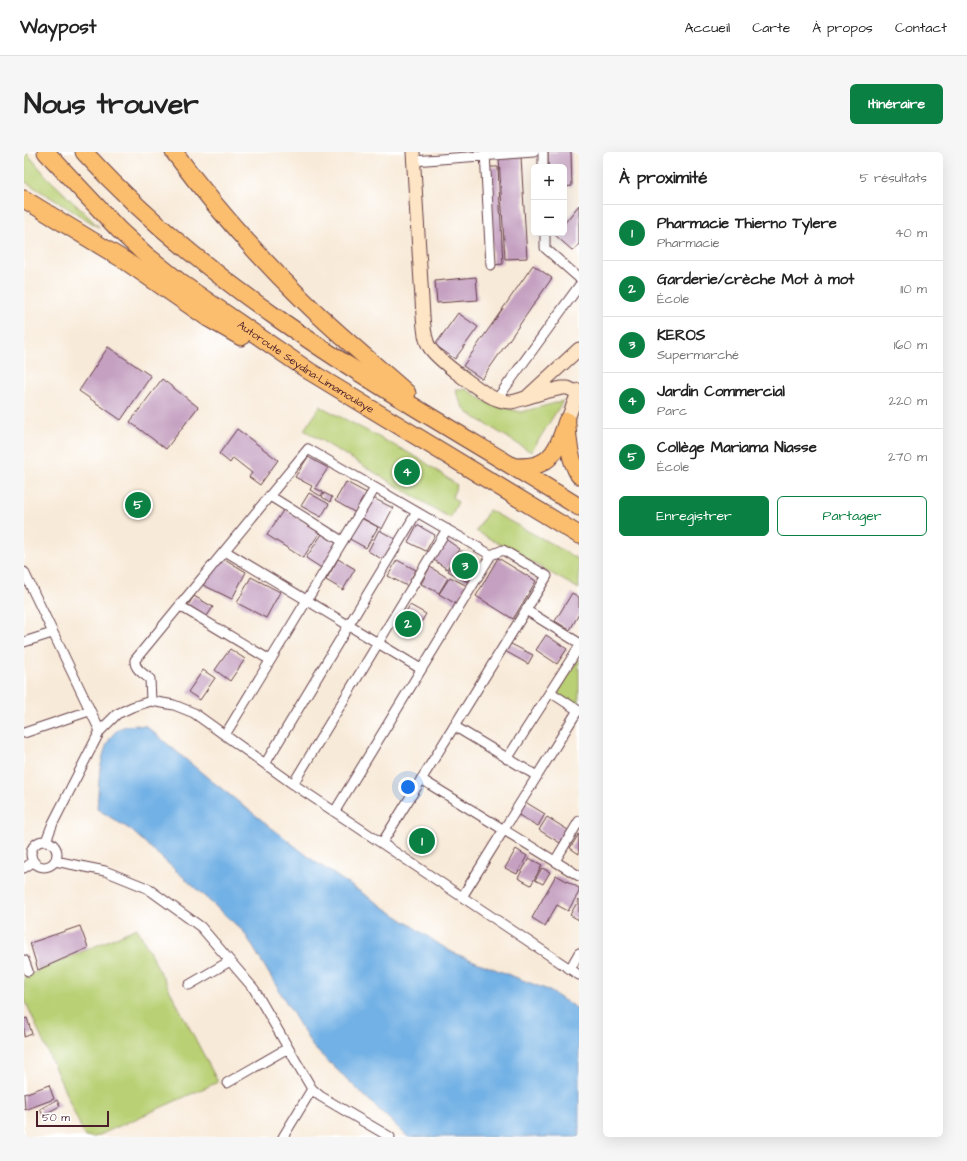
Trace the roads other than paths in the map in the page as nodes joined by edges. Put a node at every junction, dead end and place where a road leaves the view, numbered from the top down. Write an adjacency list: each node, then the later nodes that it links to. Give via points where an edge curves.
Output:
1 (46, 152): 15 (highway, Autoroute Seydina-Limamoulaye, via 146,255)
2 (84, 152): 20 (highway, via 160,227 252,301)
3 (174, 152): 20 (highway, via 218,210 304,301 410,396)
4 (534, 152): 6 (street)
5 (543, 152): 8 (street)
6 (485, 154): 7 (street); 11 (street)
7 (413, 157): 18 (street, via 423,316 429,347 435,355)
8 (544, 164)
9 (24, 199): 15 (highway, via 124,260 208,318)
10 (544, 236): 12 (street, via 545,248)
11 (492, 265)
12 (579, 278)
13 (579, 286): 18 (street)
14 (579, 349): 17 (street)
15 (309, 371): 28 (highway, Autoroute Seydina-Limamoulaye)
16 (578, 392): 17 (street, via 562,388); 19 (street)
17 (527, 397): 18 (street, via 509,402)
18 (497, 399)
19 (567, 421): 21 (highway, via 554,453 548,460 534,466); 22 (highway, via 569,449)
20 (457, 433): 21 (highway)
21 (515, 467): 25 (highway)
22 (579, 475)
23 (375, 488): 24 (street, via 308,449); 26 (street); 29 (street)
24 (270, 496): 29 (street); 30 (street)
25 (579, 507)
26 (417, 512): 27 (street); 36 (street)
27 (447, 529): 31 (street); 39 (street)
28 (579, 535)
29 (342, 541): 33 (street)
30 (224, 551): 33 (street); 34 (street)
31 (491, 555): 35 (street, via 503,550 547,576); 43 (street)
32 (24, 572): 37 (street)
33 (306, 600): 36 (street); 42 (street)
34 (180, 606): 42 (street); 45 (street, via 135,660 137,667 150,679)
35 (526, 610): 40 (street); 48 (street)
36 (348, 626): 39 (street); 53 (street)
37 (52, 633): 38 (street); 47 (street)
38 (24, 642)
39 (378, 643): 43 (street); 56 (street)
40 (579, 643)
41 (579, 647): 44 (street)
42 (270, 660): 51 (street)
43 (421, 670): 57 (street)
44 (550, 692): 46 (street); 52 (street)
45 (151, 701): 49 (street, via 117,714); 51 (street, via 174,705 194,713)
46 (578, 710): 54 (street)
47 (89, 711): 49 (street); 50 (street)
48 (454, 726): 52 (street); 55 (street)
49 (100, 731): 60 (street)
50 (24, 733)
51 (225, 735): 53 (street)
52 (507, 758): 54 (street)
53 (266, 764): 56 (street)
54 (536, 776): 59 (street)
55 (421, 779): 59 (street); 61 (street)
56 (293, 784): 57 (street)
57 (335, 811): 61 (street)
58 (579, 821): 63 (street)
59 (504, 829): 63 (street); 67 (street)
60 (46, 841): 62 (street, via 56,848); 64 (street, via 40,841 35,845 31,856)
61 (382, 843): 67 (street)
62 (55, 861): 64 (street, via 45,867); 70 (street, via 104,871 147,888 201,927)
63 (555, 861): 66 (street)
64 (33, 862): 65 (street)
65 (24, 868)
66 (579, 876)
67 (462, 897): 71 (street)
68 (579, 954): 71 (street)
69 (24, 960): 72 (street)
70 (230, 961): 74 (street); 75 (street, via 254,989)
71 (570, 969): 73 (street)
72 (28, 971)
73 (579, 975)
74 (188, 985)
75 (288, 1048): 76 (street); 77 (street)
76 (227, 1083)
77 (312, 1090): 78 (street); 79 (street)
78 (283, 1137)
79 (390, 1137)

